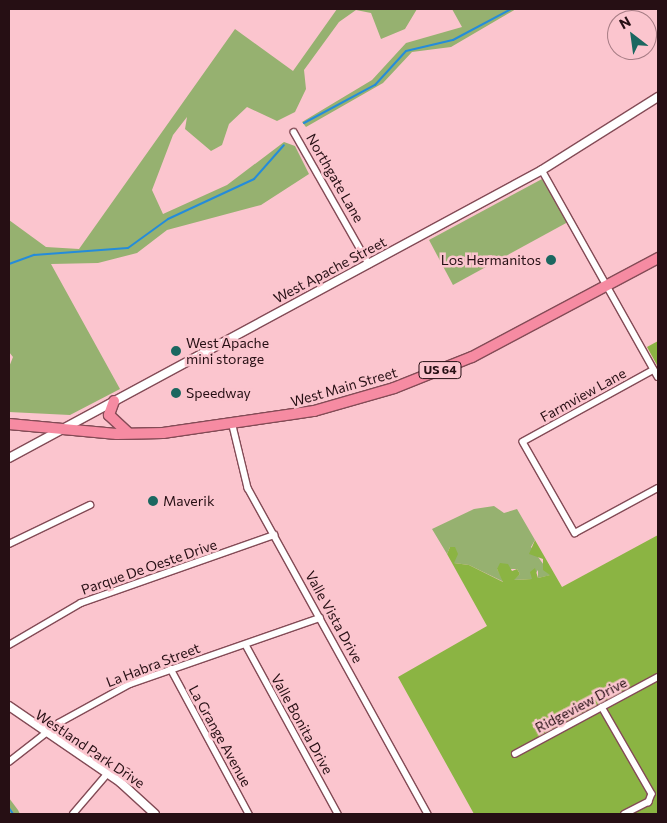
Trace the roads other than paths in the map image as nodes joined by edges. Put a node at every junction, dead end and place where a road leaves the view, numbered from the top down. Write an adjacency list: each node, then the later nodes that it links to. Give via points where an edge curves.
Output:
1 (658, 97): 3 (main road, West Apache Street)
2 (294, 132): 5 (street, Northgate Lane)
3 (542, 170): 5 (main road, West Apache Street); 6 (street)
4 (658, 258): 6 (highway, West Main Street / US 64)
5 (369, 264): 9 (main road, West Apache Street)
6 (606, 285): 7 (street); 11 (highway, West Main Street / US 64, via 485,350 416,380 314,411)
7 (654, 370): 8 (street); 15 (street, Farmview Lane, via 523,442 574,533)
8 (658, 377)
9 (114, 401): 12 (main road, West Apache Street); 13 (highway, via 108,412 111,420)
10 (9, 424): 12 (highway, West Main Street / US 64)
11 (233, 426): 13 (highway, West Main Street / US 64); 17 (street, Valle Vista Drive, via 243,475)
12 (60, 430): 13 (highway, West Main Street / US 64); 14 (main road, West Apache Street)
13 (129, 434)
14 (9, 458)
15 (658, 488)
16 (90, 505): 18 (street)
17 (274, 535): 19 (street, Valle Vista Drive); 20 (street, Parque De Oeste Drive, via 82,603)
18 (9, 544)
19 (320, 618): 21 (street, La Habra Street); 36 (street, Valle Vista Drive)
20 (9, 645)
21 (246, 645): 22 (street, La Habra Street); 35 (street, Valle Bonita Drive)
22 (171, 669): 26 (street, La Habra Street, via 118,690); 34 (street, La Grange Avenue)
23 (658, 677): 25 (street, Ridgeview Drive)
24 (9, 706): 26 (main road, Westland Park Drive)
25 (602, 708): 27 (street, Ridgeview Drive); 37 (street, via 652,794 649,802)
26 (44, 733): 28 (street, La Habra Street); 30 (main road, Westland Park Drive)
27 (515, 754)
28 (9, 762)
29 (127, 772): 31 (street)
30 (108, 773): 31 (main road, Westland Park Drive); 32 (street)
31 (120, 782): 33 (main road, Westland Park Drive)
32 (73, 814)
33 (155, 814)
34 (249, 814)
35 (338, 814)
36 (428, 814)
37 (625, 814)

